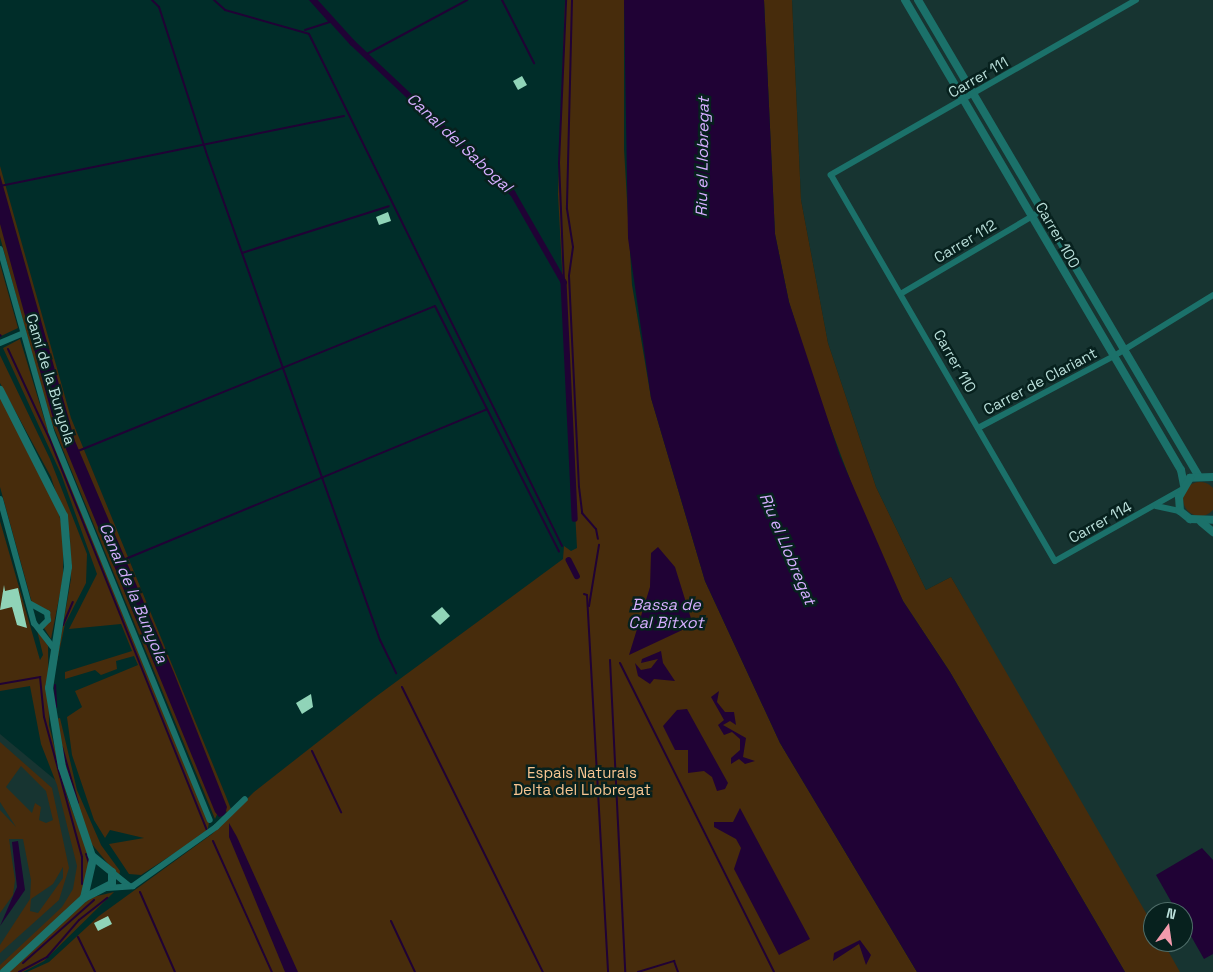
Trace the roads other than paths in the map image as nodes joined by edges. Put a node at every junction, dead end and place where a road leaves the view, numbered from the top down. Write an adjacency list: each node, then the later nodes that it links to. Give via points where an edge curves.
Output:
1 (905, 0): 5 (street, Carrer 100)
2 (918, 0): 4 (street, Carrer 100)
3 (1136, 0): 4 (street, Carrer 111)
4 (973, 95): 5 (street, Carrer 111); 7 (street, Carrer 100)
5 (964, 100): 6 (street, Carrer 111); 8 (street, Carrer 100)
6 (831, 174): 10 (street, Carrer 110)
7 (1041, 211): 8 (street, Carrer 112); 14 (street, Carrer 100)
8 (1032, 216): 10 (street, Carrer 112); 15 (street, Carrer 100)
9 (0, 249): 12 (street, Camí de la Bunyola)
10 (902, 294): 17 (street, Carrer 110)
11 (1213, 295): 14 (street, Carrer de Clariant)
12 (23, 333): 13 (street); 32 (street, Camí de la Bunyola, via 52,431)
13 (0, 343)
14 (1124, 348): 15 (street, Carrer de Clariant); 19 (street, Carrer 100)
15 (1114, 356): 17 (street, Carrer de Clariant); 20 (street, Carrer 100, via 1181,470)
16 (0, 390): 30 (street, via 64,516 68,567)
17 (978, 428): 27 (street, Carrer 110)
18 (1211, 474): 19 (street)
19 (1198, 475): 20 (street)
20 (1182, 487): 22 (street, Carrer 114); 23 (street)
21 (0, 499): 28 (street)
22 (1156, 506): 23 (street); 27 (street, Carrer 114)
23 (1180, 511): 25 (street)
24 (1213, 520): 25 (street)
25 (1201, 522): 26 (street)
26 (1213, 532)
27 (1055, 561)
28 (29, 603): 29 (street, via 34,623); 29 (street, via 46,613 48,620)
29 (41, 627): 30 (street)
30 (53, 647): 33 (street, via 49,688 54,730 74,812)
31 (245, 799): 36 (street, via 218,826)
32 (210, 820)
33 (92, 856): 34 (street); 35 (street)
34 (110, 870): 35 (street, via 98,868); 36 (street, via 123,885); 37 (street, via 113,881)
35 (92, 876): 37 (street, via 96,886); 38 (street)
36 (133, 886): 37 (street)
37 (106, 888): 38 (street)
38 (84, 898): 39 (street)
39 (4, 972)

